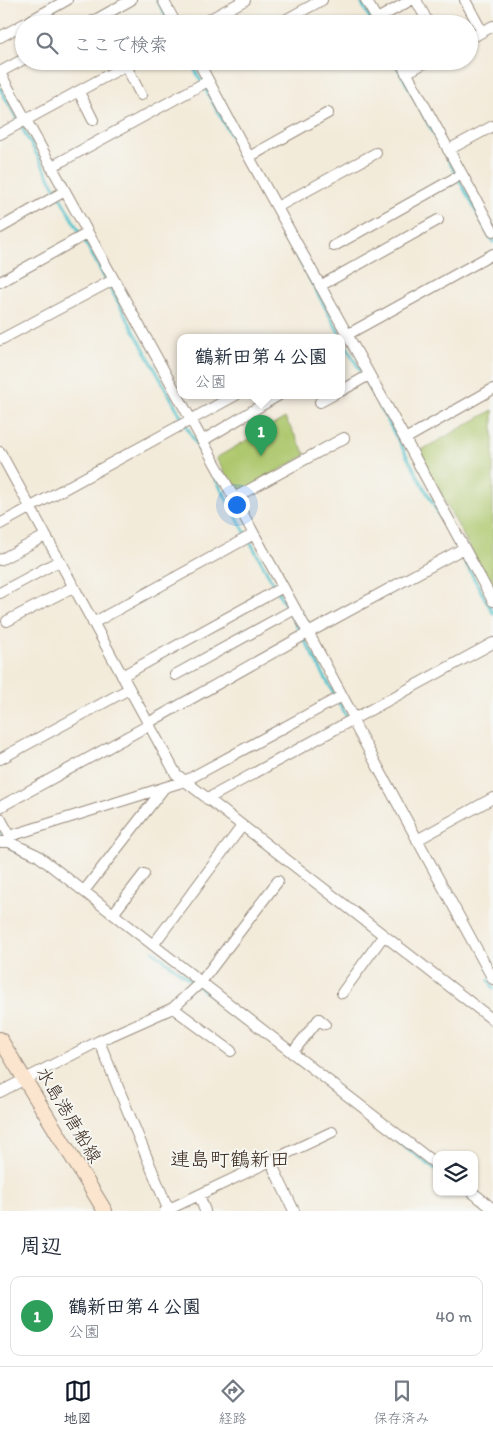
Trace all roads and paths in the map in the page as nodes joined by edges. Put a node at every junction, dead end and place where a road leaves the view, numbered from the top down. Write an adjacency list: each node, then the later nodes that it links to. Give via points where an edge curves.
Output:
1 (67, 0): 10 (street)
2 (130, 0): 11 (street)
3 (163, 0): 12 (street)
4 (245, 0): 13 (street)
5 (322, 0): 14 (street)
6 (366, 0): 15 (street)
7 (411, 0): 16 (street)
8 (416, 0): 17 (street)
9 (465, 0): 18 (street)
10 (40, 15)
11 (104, 15)
12 (171, 15)
13 (218, 15)
14 (294, 15)
15 (375, 15)
16 (387, 15)
17 (424, 15)
18 (473, 15)
19 (478, 24): 22 (street)
20 (493, 26): 22 (street)
21 (15, 29): 24 (street)
22 (482, 32): 23 (street)
23 (478, 34)
24 (0, 37)
25 (15, 64): 31 (street)
26 (117, 70): 34 (street)
27 (132, 70): 35 (street)
28 (203, 70): 33 (street)
29 (404, 70): 32 (street)
30 (412, 70): 32 (street)
31 (0, 73): 38 (street)
32 (406, 73): 41 (street)
33 (205, 83): 43 (street); 44 (street)
34 (78, 92): 37 (street); 38 (street)
35 (141, 95)
36 (328, 113): 43 (street)
37 (93, 120)
38 (22, 123): 40 (street); 44 (street)
39 (493, 126): 41 (street)
40 (0, 134)
41 (448, 150): 45 (street)
42 (376, 153): 47 (street)
43 (249, 157): 47 (street)
44 (51, 167): 46 (street)
45 (459, 176): 50 (street); 52 (street)
46 (61, 194): 49 (street); 51 (street)
47 (277, 207): 56 (street)
48 (438, 220): 56 (street)
49 (0, 228)
50 (493, 231)
51 (83, 236): 54 (street); 55 (street)
52 (334, 246)
53 (493, 254): 58 (street)
54 (0, 282)
55 (109, 282): 60 (street); 68 (street)
56 (320, 286): 57 (street)
57 (343, 334)
58 (345, 335)
59 (345, 338): 61 (street)
60 (0, 340)
61 (365, 377): 62 (street); 70 (street)
62 (345, 388)
63 (493, 389): 70 (street)
64 (229, 399): 68 (street)
65 (272, 399): 71 (street)
66 (326, 399): 67 (street)
67 (320, 402)
68 (186, 422): 71 (street); 74 (street)
69 (344, 438): 73 (street)
70 (406, 439): 78 (street)
71 (202, 440): 73 (street)
72 (1, 457): 74 (street)
73 (234, 498): 77 (street)
74 (30, 507): 75 (street); 76 (street)
75 (0, 524)
76 (45, 536): 79 (street); 80 (street)
77 (250, 537): 82 (street); 87 (street)
78 (461, 550): 84 (street); 88 (street)
79 (0, 560)
80 (59, 561): 81 (street); 83 (street)
81 (73, 587): 86 (street); 87 (street)
82 (279, 589): 85 (street); 91 (street)
83 (0, 593)
84 (493, 601)
85 (291, 611): 88 (street); 90 (street)
86 (7, 621)
87 (93, 623): 91 (street)
88 (304, 636): 93 (street); 95 (street)
89 (493, 643): 94 (street)
90 (175, 675)
91 (122, 676): 92 (street)
92 (129, 689): 95 (street); 96 (street)
93 (339, 698): 94 (street); 97 (street)
94 (350, 720): 100 (street); 105 (street)
95 (149, 724): 97 (street, via 176,774); 101 (street)
96 (0, 759)
97 (185, 781): 98 (street); 100 (street)
98 (164, 788): 104 (street); 108 (street)
99 (493, 798): 105 (street)
100 (207, 799): 103 (street)
101 (0, 807)
102 (0, 818): 104 (street)
103 (242, 826): 110 (street); 111 (street)
104 (6, 840): 108 (street, via 37,855)
105 (417, 840): 112 (street)
106 (144, 874): 109 (street)
107 (278, 881): 113 (street)
108 (84, 891): 109 (street)
109 (113, 914): 111 (street)
110 (384, 935): 114 (street); 117 (street)
111 (153, 945): 113 (street)
112 (493, 979)
113 (198, 984): 115 (street); 121 (street)
114 (342, 993)
115 (173, 1008): 119 (street); 120 (street)
116 (319, 1019): 121 (street)
117 (493, 1020)
118 (0, 1039): 122 (main road, 水島港唐船線)
119 (99, 1041): 122 (street); 130 (street)
120 (231, 1051)
121 (292, 1053): 125 (street)
122 (25, 1080): 123 (street); 131 (main road, 水島港唐船線)
123 (0, 1092)
124 (332, 1132): 127 (street)
125 (433, 1162)
126 (274, 1169): 133 (street)
127 (199, 1195): 130 (street); 132 (street)
128 (477, 1196): 129 (street)
129 (493, 1209)
130 (166, 1210)
131 (105, 1211)
132 (205, 1211)
133 (294, 1211)

